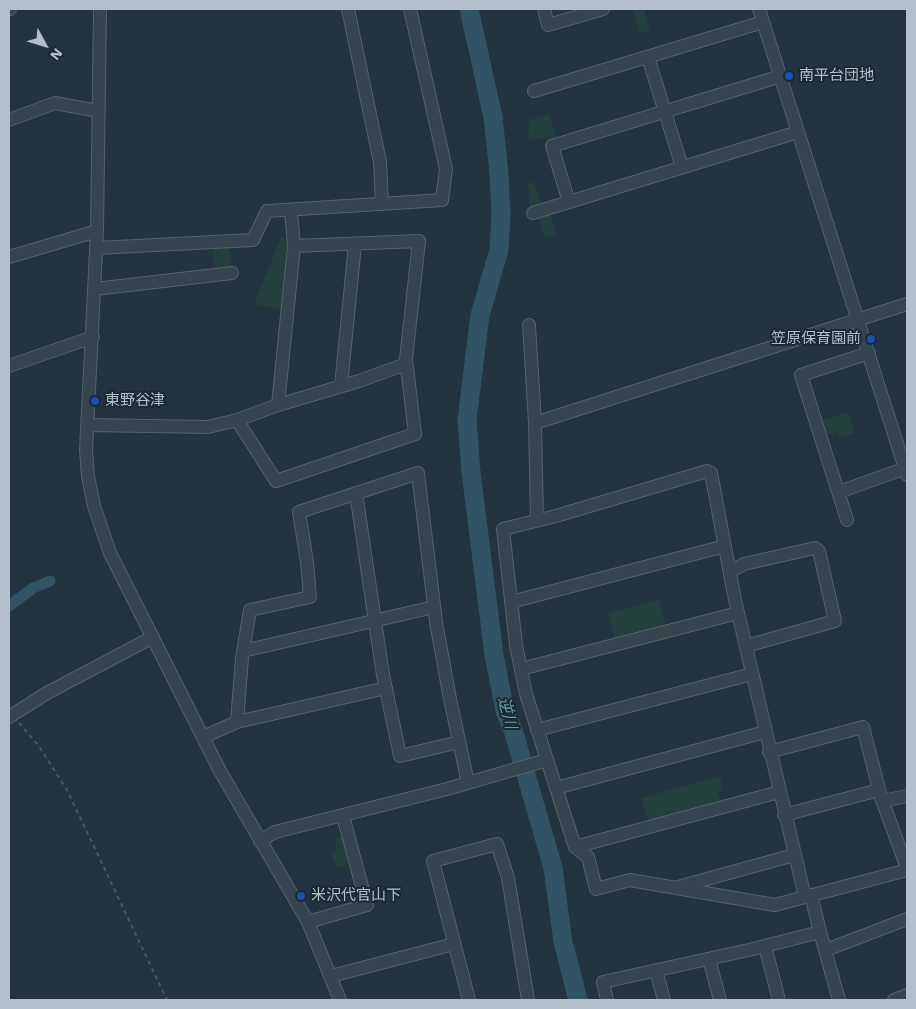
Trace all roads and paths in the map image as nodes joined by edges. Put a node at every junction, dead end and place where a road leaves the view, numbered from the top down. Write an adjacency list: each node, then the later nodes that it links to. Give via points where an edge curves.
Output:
1 (100, 9): 11 (street)
2 (348, 9): 17 (street, via 380,162)
3 (410, 9): 17 (street, via 446,169 442,200)
4 (544, 9): 5 (street, via 548,25)
5 (603, 9)
6 (759, 9): 7 (street)
7 (763, 22): 8 (street); 9 (street)
8 (648, 57): 10 (street); 12 (street)
9 (781, 76): 12 (street); 14 (street)
10 (534, 91)
11 (98, 111): 13 (street, via 55,103); 20 (street)
12 (665, 111): 15 (street); 16 (street, via 552,146)
13 (9, 120)
14 (798, 132): 15 (street); 28 (street)
15 (682, 167): 16 (street)
16 (569, 202): 19 (street)
17 (382, 204): 18 (street)
18 (291, 211): 22 (street); 23 (street, via 266,210 253,240)
19 (533, 213)
20 (97, 231): 23 (street); 24 (street)
21 (355, 244): 22 (street); 32 (street, via 419,240); 34 (street)
22 (294, 246): 35 (street)
23 (97, 248): 26 (street)
24 (9, 257)
25 (232, 273): 26 (street)
26 (95, 289): 30 (street)
27 (907, 304): 28 (street)
28 (859, 319): 31 (street); 37 (street)
29 (529, 324): 37 (street)
30 (93, 337): 33 (street); 38 (street)
31 (869, 353): 39 (street); 40 (street, via 801,374)
32 (406, 364): 34 (street); 36 (street, via 415,434 338,461 276,481)
33 (9, 366)
34 (341, 386): 35 (street)
35 (278, 405): 36 (street)
36 (237, 420): 38 (street, via 208,428)
37 (535, 423): 42 (street)
38 (88, 425): 50 (street, via 88,476 101,531)
39 (906, 472): 40 (street)
40 (838, 492): 43 (street)
41 (356, 493): 47 (street, via 418,473); 49 (street); 52 (street, via 298,512 310,597 250,610)
42 (537, 520): 44 (street, via 707,471 711,473); 46 (street, via 502,529)
43 (847, 520)
44 (725, 546): 45 (street); 46 (street)
45 (730, 572): 48 (street); 51 (street, via 744,564 815,548 819,551 835,621)
46 (510, 602): 53 (street)
47 (434, 608): 49 (street); 61 (street)
48 (738, 613): 51 (street); 53 (street)
49 (374, 620): 52 (street); 55 (street)
50 (153, 636): 56 (street); 60 (street)
51 (746, 646): 54 (street)
52 (243, 651): 57 (street)
53 (521, 669): 58 (street)
54 (752, 674): 58 (street); 59 (street)
55 (386, 688): 57 (street); 61 (street, via 400,756)
56 (9, 716): 87 (path, via 25,728 67,790)
57 (237, 722): 60 (street)
58 (537, 730): 63 (street)
59 (765, 732): 62 (street); 65 (street)
60 (203, 737): 71 (street)
61 (459, 742): 64 (street)
62 (769, 752): 66 (street); 67 (street, via 863,728)
63 (542, 761): 64 (street); 65 (street)
64 (468, 782): 70 (street)
65 (556, 788): 72 (street)
66 (779, 792): 69 (street); 72 (street)
67 (881, 795): 68 (street); 69 (street); 74 (street)
68 (907, 796)
69 (784, 815): 73 (street)
70 (343, 816): 71 (street, via 275,832); 78 (street, via 367,906)
71 (260, 840): 78 (street)
72 (575, 847): 75 (street, via 588,857 596,889 630,880)
73 (794, 855): 75 (street); 76 (street)
74 (907, 869): 76 (street)
75 (674, 888): 76 (street, via 775,904)
76 (808, 896): 79 (street)
77 (907, 919): 82 (street)
78 (308, 922): 85 (street)
79 (820, 932): 81 (street); 82 (street)
80 (454, 944): 85 (street); 89 (street); 90 (street, via 433,861 497,844 508,878)
81 (764, 946): 83 (street); 94 (street)
82 (826, 950): 95 (street)
83 (709, 959): 84 (street); 93 (street)
84 (656, 970): 91 (street, via 603,982); 92 (street)
85 (331, 976): 88 (street)
86 (907, 995): 96 (street)
87 (167, 1000)
88 (340, 1000)
89 (469, 1000)
90 (528, 1000)
91 (607, 1000)
92 (664, 1000)
93 (720, 1000)
94 (780, 1000)
95 (839, 1000)
96 (894, 1000)

